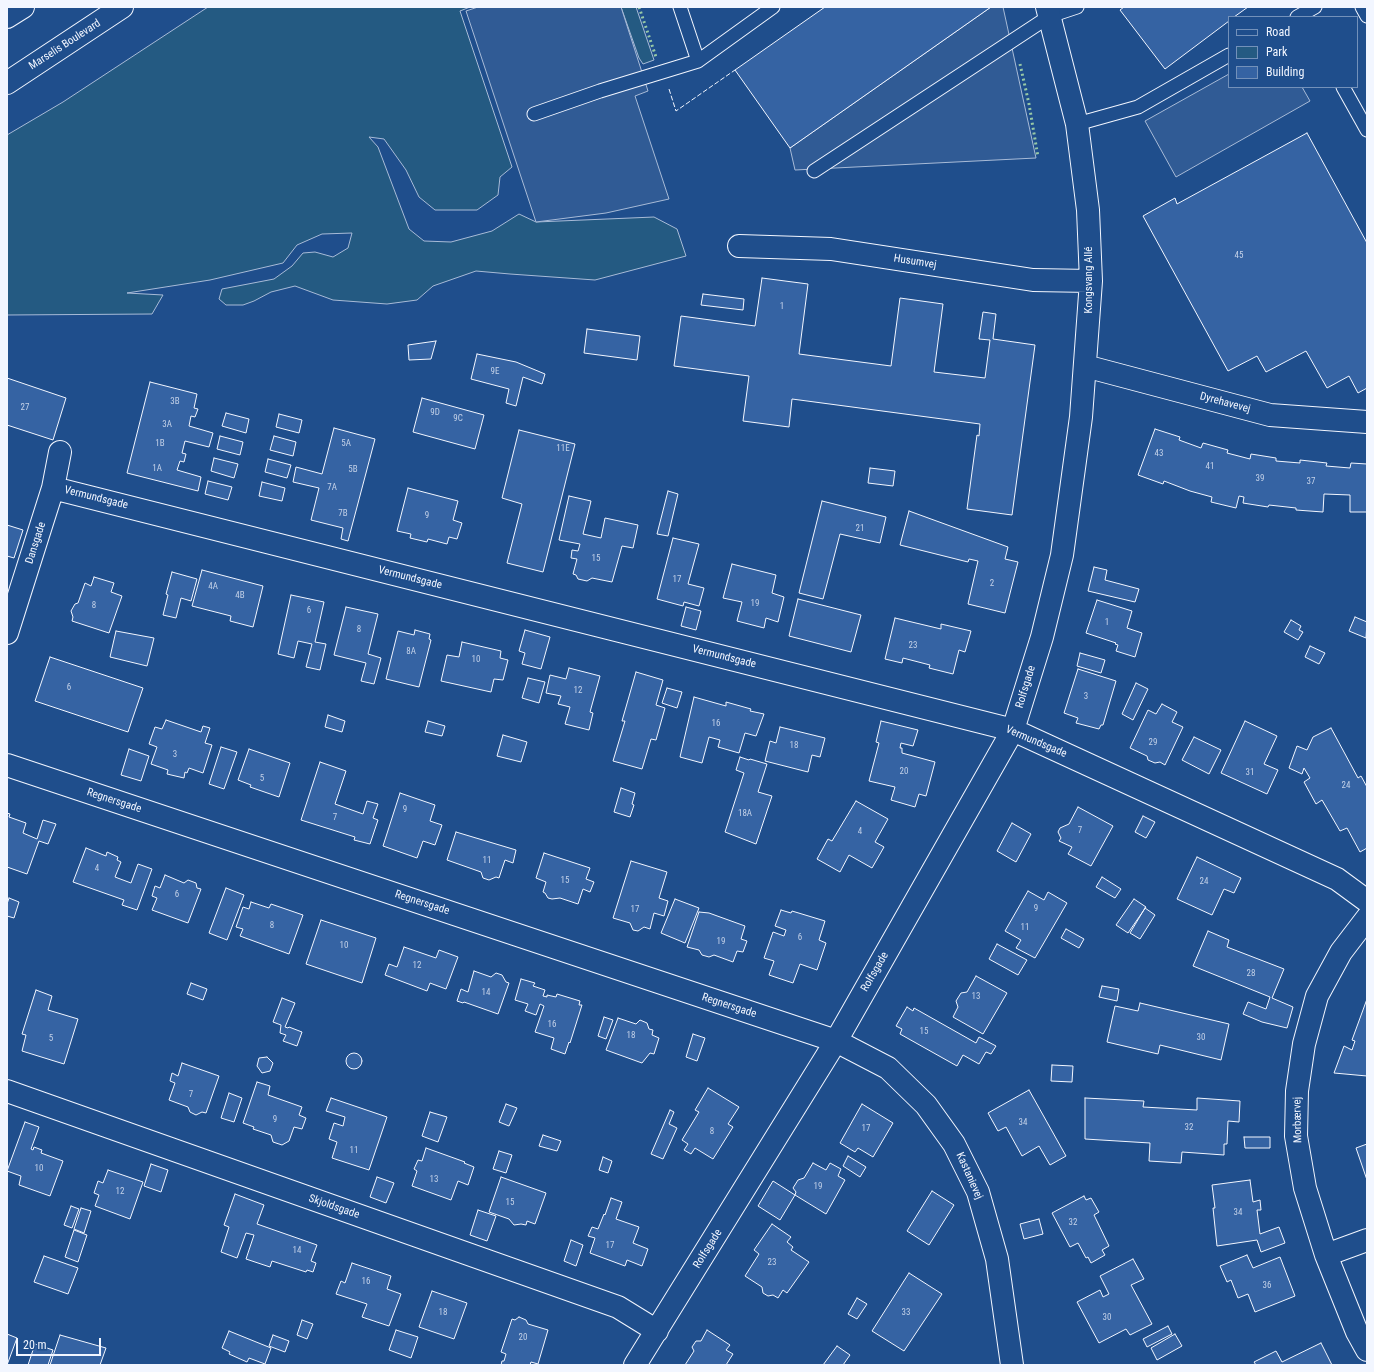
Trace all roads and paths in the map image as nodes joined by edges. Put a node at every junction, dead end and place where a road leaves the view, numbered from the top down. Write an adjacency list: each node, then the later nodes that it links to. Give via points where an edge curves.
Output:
1 (23, 7): 11 (street)
2 (122, 7): 14 (street, Marselis Boulevard)
3 (680, 7): 13 (lane)
4 (773, 7): 13 (lane)
5 (1077, 7): 8 (lane)
6 (1315, 7): 9 (lane)
7 (1362, 7): 10 (lane)
8 (1048, 12): 17 (street, Kongsvang Allé); 19 (lane)
9 (1301, 16)
10 (1367, 16)
11 (7, 17)
12 (1228, 56): 17 (lane, via 1138,106)
13 (698, 61): 16 (lane)
14 (7, 83)
15 (1344, 88): 18 (lane)
16 (534, 114)
17 (1077, 124): 21 (street, Kongsvang Allé, via 1088,210)
18 (1367, 130)
19 (814, 171)
20 (739, 246): 21 (street, Husumvej, via 831,249 1033,280)
21 (1091, 281): 22 (street, Kongsvang Allé)
22 (1085, 366): 23 (street, Dyrehavevej, via 1270,415); 26 (street, Kongsvang Allé, via 1081,417)
23 (1367, 422)
24 (60, 452): 25 (street, Dansgade)
25 (53, 488): 27 (street, Dansgade); 28 (street, Vermundsgade)
26 (1062, 555): 28 (street, Rolfsgade, via 1042,637)
27 (7, 633)
28 (1013, 730): 30 (street, Vermundsgade, via 1337,879); 32 (street, Rolfsgade)
29 (7, 765): 32 (street, Regnersgade)
30 (1367, 901)
31 (1367, 918): 35 (street, Morbærvej, via 1341,952 1317,996 1304,1044 1297,1091 1296,1136 1305,1188)
32 (836, 1041): 36 (street, Rolfsgade); 39 (street, Kastanievej, via 888,1068 926,1105 954,1144 978,1192 997,1259)
33 (7, 1091): 36 (street, Skjoldsgade, via 618,1308)
34 (1367, 1240): 35 (street)
35 (1326, 1255): 37 (street, Morbærvej, via 1357,1332)
36 (657, 1331): 38 (street, Rolfsgade)
37 (1367, 1350)
38 (635, 1365)
39 (1012, 1365)

